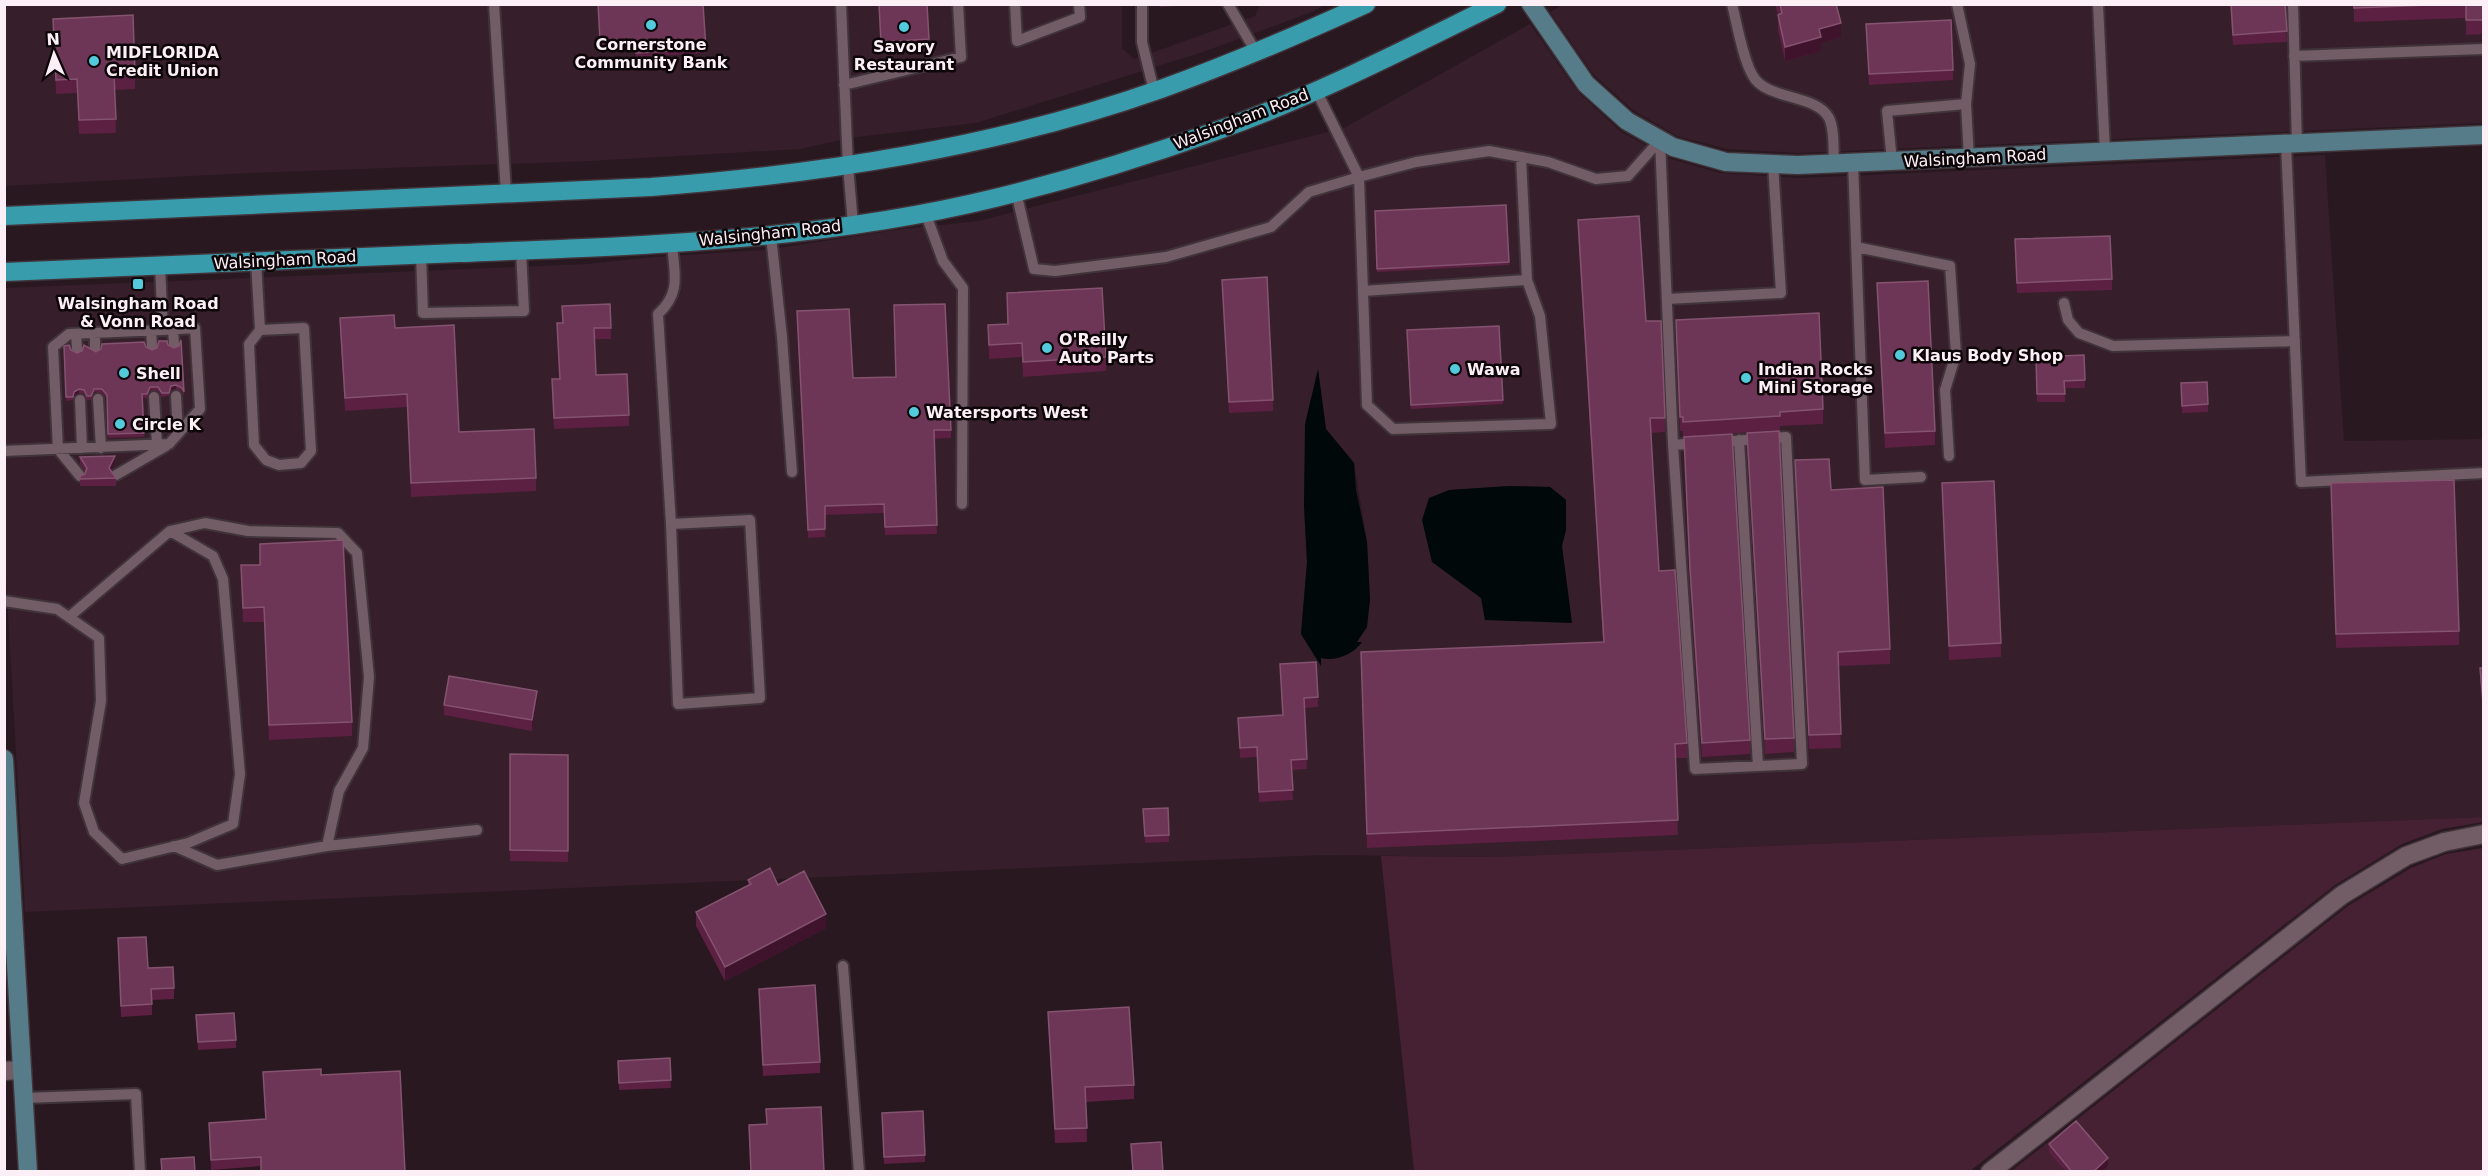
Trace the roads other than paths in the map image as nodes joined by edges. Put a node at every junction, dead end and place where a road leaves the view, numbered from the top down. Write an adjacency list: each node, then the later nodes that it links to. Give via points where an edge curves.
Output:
1 (494, 4): 35 (lane)
2 (841, 4): 18 (lane)
3 (958, 4): 18 (lane, via 961,57)
4 (1015, 4): 5 (lane, via 1017,41 1080,17)
5 (1079, 4)
6 (1142, 4): 20 (lane, via 1142,42)
7 (1228, 4): 16 (lane)
8 (1366, 4): 16 (main road)
9 (1497, 4): 19 (main road, Walsingham Road)
10 (1531, 4): 23 (street, Walsingham Road, via 1586,84 1627,121)
11 (1732, 4): 31 (lane, via 1753,78 1766,88 1818,107 1828,116)
12 (1957, 4): 21 (lane, via 1970,64)
13 (2098, 4): 25 (lane)
14 (2293, 4): 17 (lane)
15 (2484, 49): 17 (lane)
16 (1256, 52): 20 (main road)
17 (2294, 56): 24 (lane)
18 (844, 85): 32 (lane)
19 (1316, 90): 33 (lane); 34 (main road, Walsingham Road, via 1218,130)
20 (1154, 91): 32 (main road, via 1054,122)
21 (1966, 104): 27 (lane); 28 (lane, via 1887,111)
22 (2484, 135): 24 (street, Walsingham Road)
23 (1660, 140): 26 (lane, via 1628,176 1596,179); 30 (street, Walsingham Road, via 1726,162); 49 (lane)
24 (2291, 144): 25 (street, Walsingham Road); 56 (lane)
25 (2105, 152): 27 (street, Walsingham Road)
26 (1521, 157): 33 (lane, via 1489,151 1416,162); 47 (lane)
27 (1970, 158): 28 (street, Walsingham Road)
28 (1892, 161): 29 (street, Walsingham Road)
29 (1853, 163): 31 (street, Walsingham Road); 41 (lane)
30 (1773, 164): 31 (street, Walsingham Road); 49 (lane, via 1781,293)
31 (1834, 164)
32 (848, 166): 35 (main road, via 730,181); 38 (lane)
33 (1359, 177): 34 (lane, via 1310,192 1271,227 1166,257 1055,271 1034,269); 48 (lane)
34 (1016, 192): 36 (main road, Walsingham Road)
35 (506, 193): 37 (main road)
36 (925, 212): 38 (main road, Walsingham Road); 80 (lane, via 943,261 963,288)
37 (4, 216)
38 (852, 224): 39 (main road, Walsingham Road)
39 (771, 236): 40 (main road, Walsingham Road); 75 (lane)
40 (672, 243): 42 (main road, Walsingham Road); 81 (lane, via 675,292 658,314)
41 (1856, 247): 74 (lane, via 1950,266 1956,354 1945,390); 79 (lane, via 1865,480)
42 (521, 250): 43 (main road, Walsingham Road); 43 (lane, via 524,311 423,313)
43 (421, 254): 44 (main road, Walsingham Road)
44 (256, 261): 45 (main road, Walsingham Road); 53 (lane)
45 (160, 266): 46 (main road, Walsingham Road); 51 (lane)
46 (4, 272)
47 (1527, 280): 48 (lane); 48 (lane, via 1540,316 1551,424 1393,429 1367,405)
48 (1363, 291)
49 (1667, 299): 69 (lane)
50 (2064, 303): 56 (lane, via 2067,320 2079,333 2113,346)
51 (168, 329): 52 (lane); 57 (lane); 65 (lane, via 195,328 200,409)
52 (151, 330): 54 (lane); 58 (lane)
53 (260, 330): 53 (lane, via 249,344 254,445 266,460 279,465 301,464 311,451 304,328)
54 (94, 333): 55 (lane); 59 (lane)
55 (76, 334): 60 (lane); 72 (lane, via 69,334 53,347)
56 (2295, 341): 76 (lane, via 2301,482)
57 (174, 344)
58 (152, 346)
59 (95, 348)
60 (77, 349)
61 (176, 396): 65 (lane)
62 (154, 397): 68 (lane)
63 (98, 399): 71 (lane)
64 (80, 400): 70 (lane)
65 (178, 434): 67 (lane)
66 (1738, 440): 69 (lane); 86 (lane); 86 (lane, via 1786,437 1802,764)
67 (169, 444): 68 (lane); 77 (lane)
68 (157, 445): 71 (lane)
69 (1673, 445): 86 (lane, via 1695,769)
70 (82, 448): 71 (lane); 72 (lane)
71 (101, 448)
72 (58, 449): 73 (lane); 78 (lane)
73 (4, 452)
74 (1949, 456)
75 (792, 472)
76 (2484, 472)
77 (116, 475)
78 (80, 476)
79 (1921, 477)
80 (962, 504)
81 (671, 524): 81 (lane, via 678,704 760,698 750,520)
82 (170, 531): 84 (lane); 89 (lane, via 213,556 223,579 240,774 233,824); 90 (lane, via 205,523 248,531 338,533 357,553 369,677 363,748 339,791)
83 (4, 601): 84 (lane, via 57,609)
84 (69, 617): 89 (lane, via 99,638 101,701 84,803 94,832 123,859)
85 (4, 759): 92 (street)
86 (1758, 766)
87 (477, 830): 90 (lane)
88 (2484, 834): 97 (street, via 2444,842 2406,856 2342,896)
89 (174, 846): 90 (lane, via 217,865)
90 (327, 846)
91 (843, 966): 96 (lane)
92 (13, 1070): 93 (street)
93 (24, 1098): 94 (street); 95 (lane, via 136,1094)
94 (28, 1172)
95 (140, 1172)
96 (859, 1172)
97 (1990, 1172)

